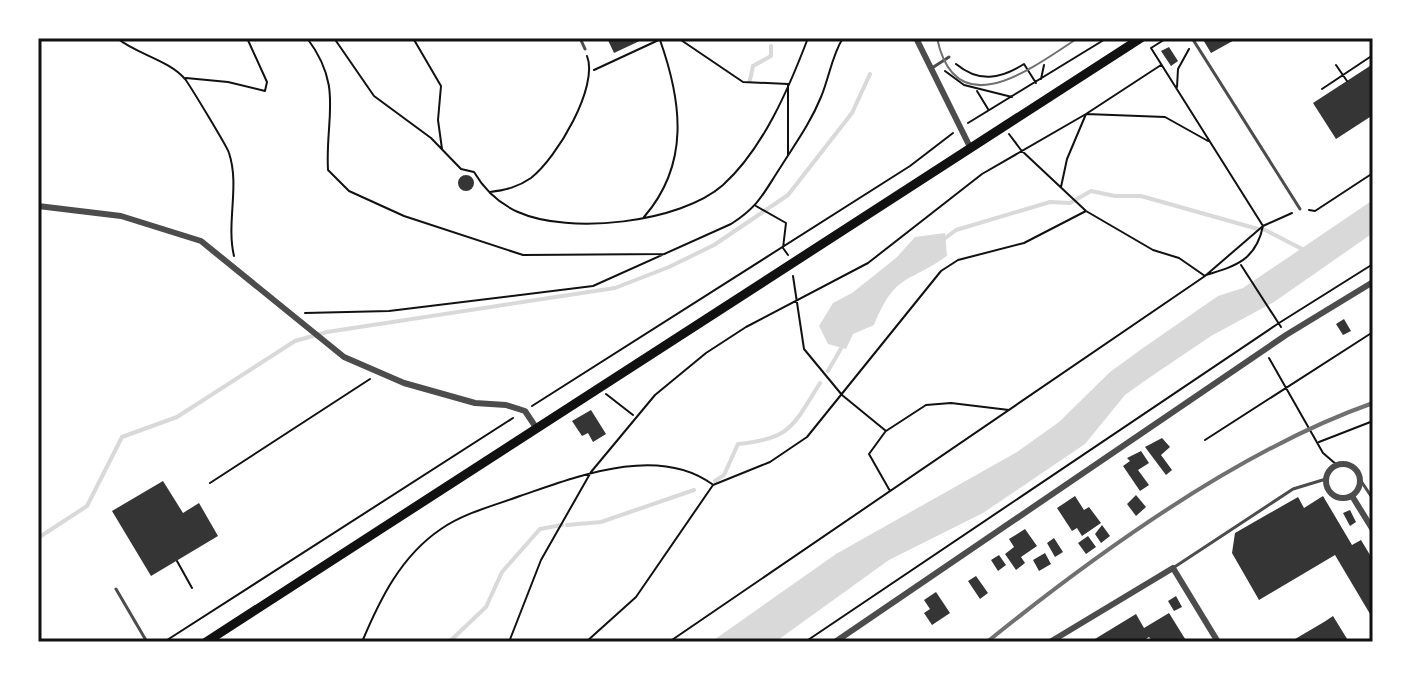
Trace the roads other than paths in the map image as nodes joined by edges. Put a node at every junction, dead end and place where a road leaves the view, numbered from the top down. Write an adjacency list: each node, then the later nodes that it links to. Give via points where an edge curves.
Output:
1 (580, 38): 5 (lane)
2 (916, 38): 7 (street)
3 (1141, 38): 8 (main road)
4 (1193, 39): 10 (lane)
5 (585, 49)
6 (947, 59): 7 (lane)
7 (931, 68): 8 (street)
8 (970, 147): 12 (main road)
9 (38, 206): 12 (street, via 121,216 201,241 344,357 475,403 525,411)
10 (1300, 209)
11 (1373, 282): 22 (street, via 1264,350)
12 (537, 429): 21 (main road)
13 (1326, 479): 14 (street, via 1337,465 1355,468); 15 (street, via 1334,496); 18 (lane, via 1293,489)
14 (1361, 481): 15 (street); 16 (lane)
15 (1352, 496): 17 (street)
16 (1373, 499)
17 (1373, 530)
18 (1173, 568): 23 (street); 24 (street)
19 (116, 589): 20 (lane)
20 (147, 642)
21 (206, 642)
22 (835, 642)
23 (1050, 642)
24 (1218, 642)

